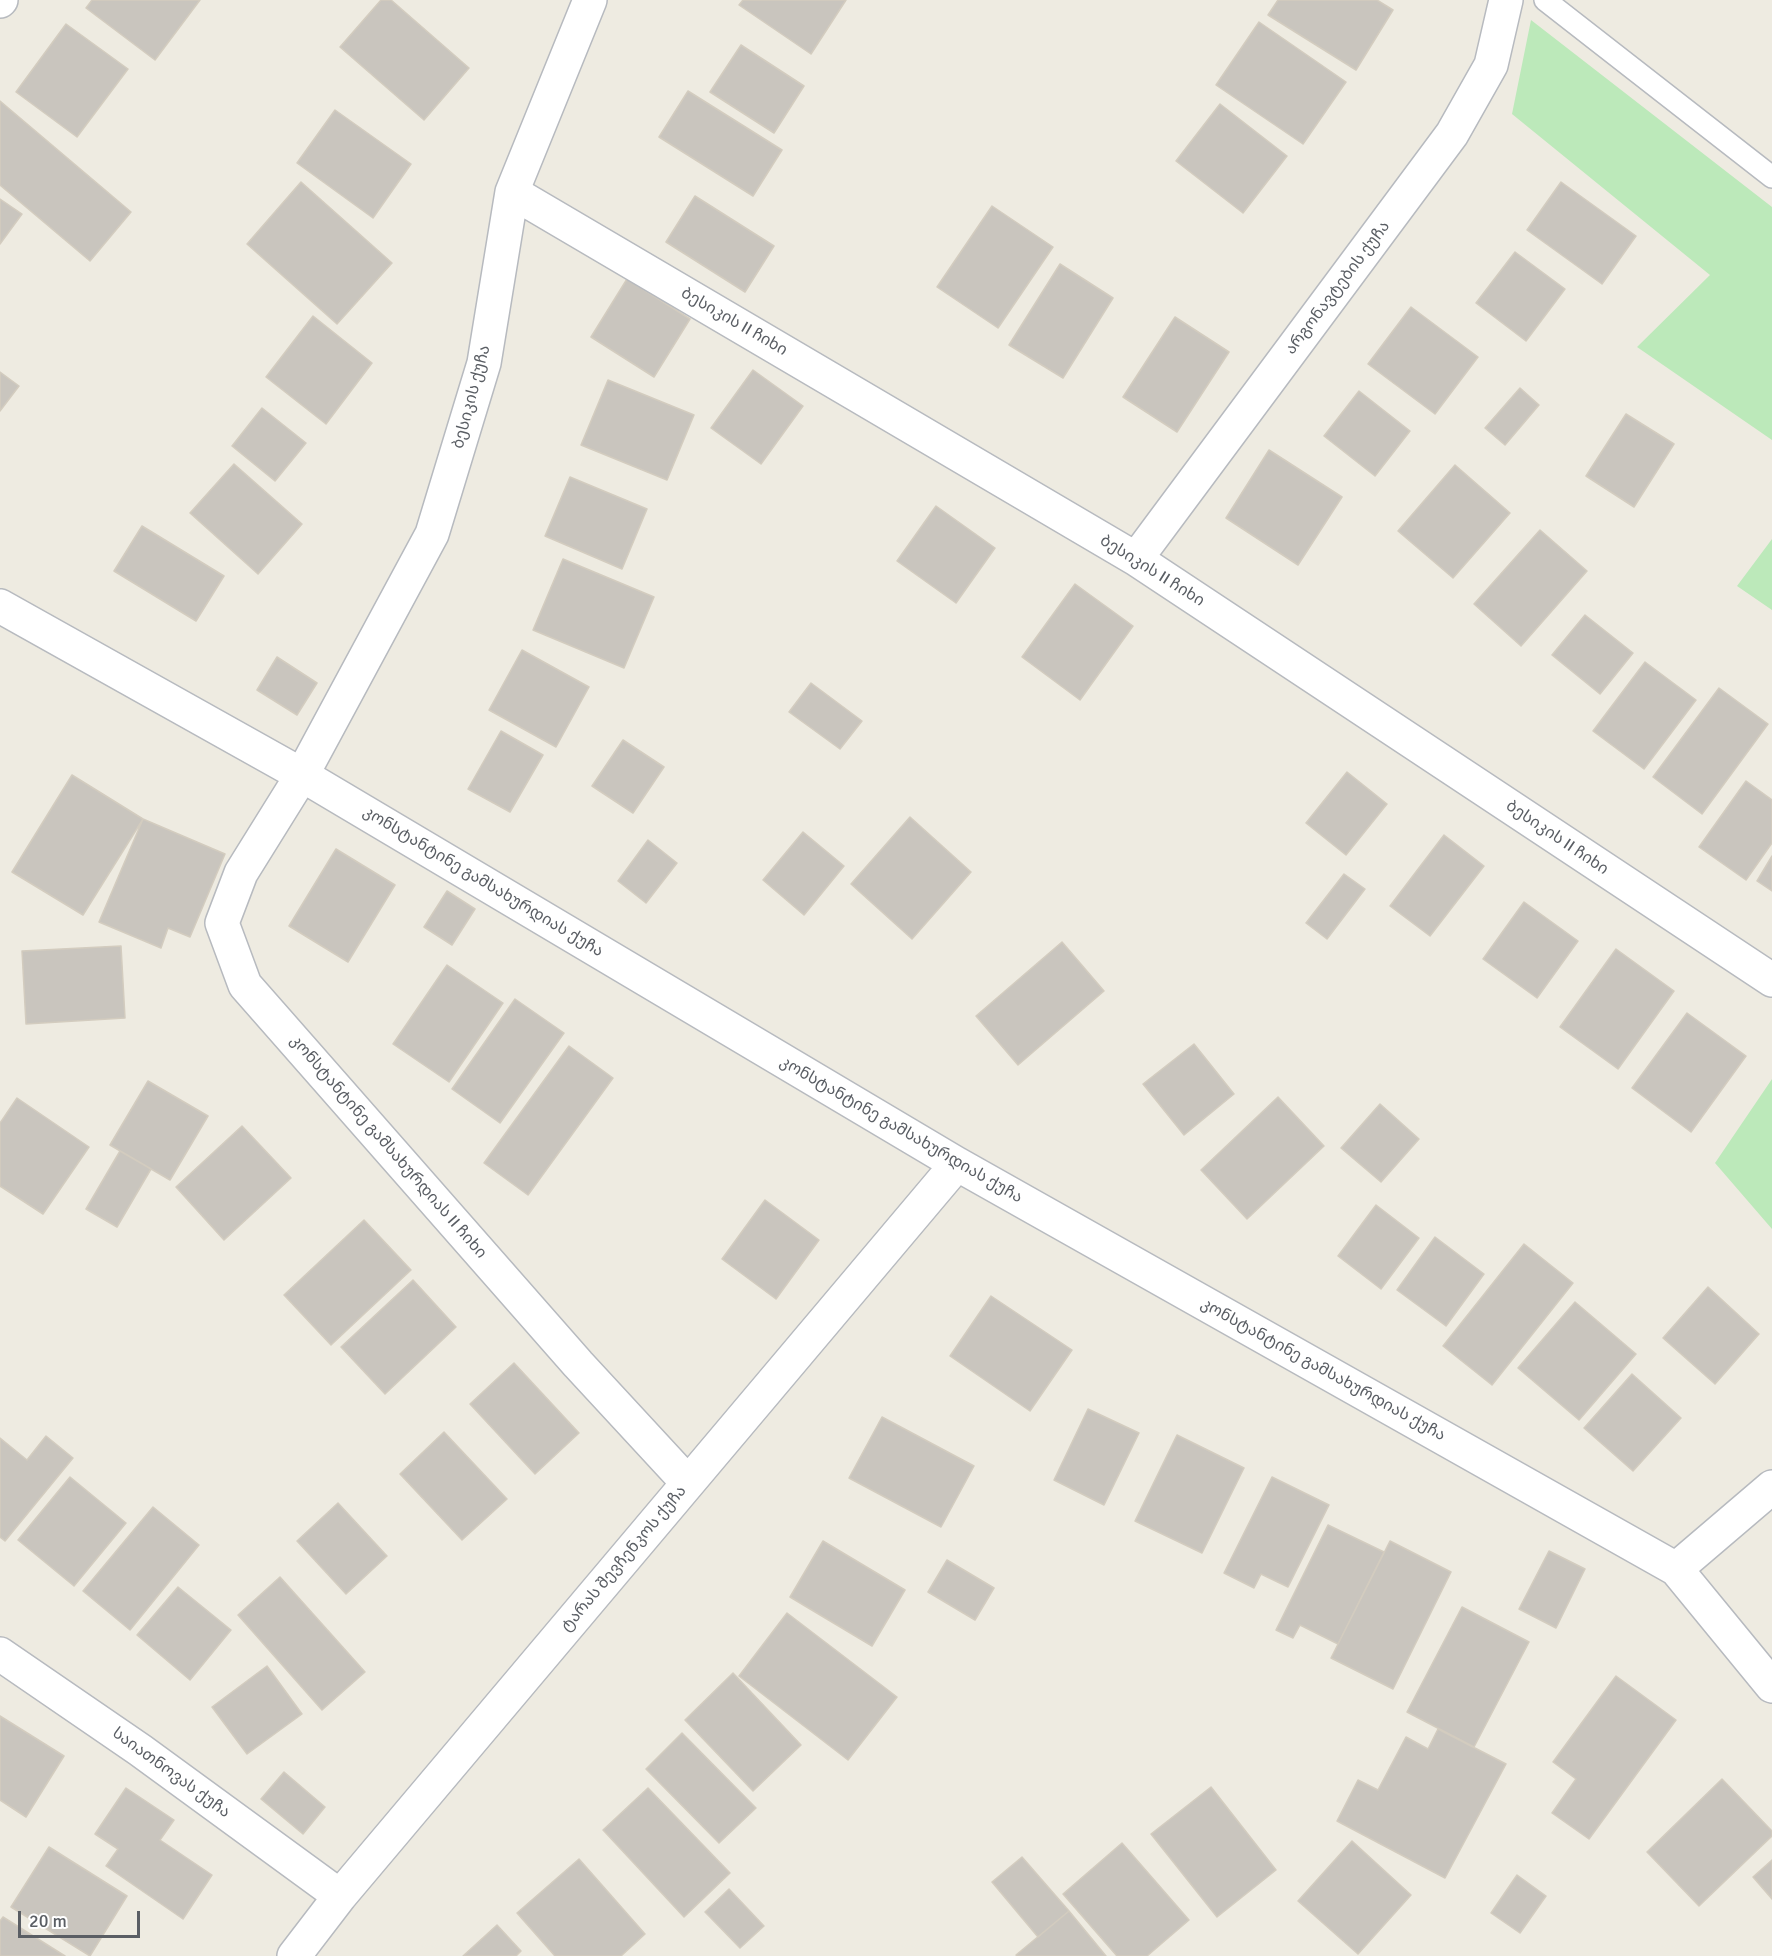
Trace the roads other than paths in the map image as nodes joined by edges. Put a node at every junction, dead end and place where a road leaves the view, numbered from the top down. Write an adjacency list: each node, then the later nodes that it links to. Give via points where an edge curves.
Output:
1 (590, 0): 5 (street, ბესიკის ქუჩა)
2 (1506, 0): 6 (street, არგონავტების ქუჩა, via 1491,65 1452,134)
3 (1545, 0): 4 (lane)
4 (1772, 177)
5 (512, 192): 6 (street, ბესიკის II ჩიხი); 8 (street, ბესიკის ქუჩა, via 484,363 432,534)
6 (1136, 559): 9 (street, ბესიკის II ჩიხი)
7 (0, 606): 8 (street, კონსტანტინე გამსახურდიას ქუჩა)
8 (302, 775): 10 (street, კონსტანტინე გამსახურდიას ქუჩა); 11 (street, კონსტანტინე გამსახურდიას II ჩიხი, via 241,873 222,923 246,985 578,1364)
9 (1772, 980)
10 (957, 1164): 11 (street, ტარას შევჩენკოს ქუჩა); 13 (street, კონსტანტინე გამსახურდიას ქუჩა)
11 (688, 1483): 16 (street, ტარას შევჩენკოს ქუჩა)
12 (1772, 1487): 13 (street)
13 (1676, 1569): 15 (street, კონსტანტინე გამსახურდიას ქუჩა)
14 (0, 1654): 16 (street, საიათნოვას ქუჩა)
15 (1772, 1686)
16 (340, 1896): 17 (street, ტარას შევჩენკოს ქუჩა)
17 (294, 1956)

